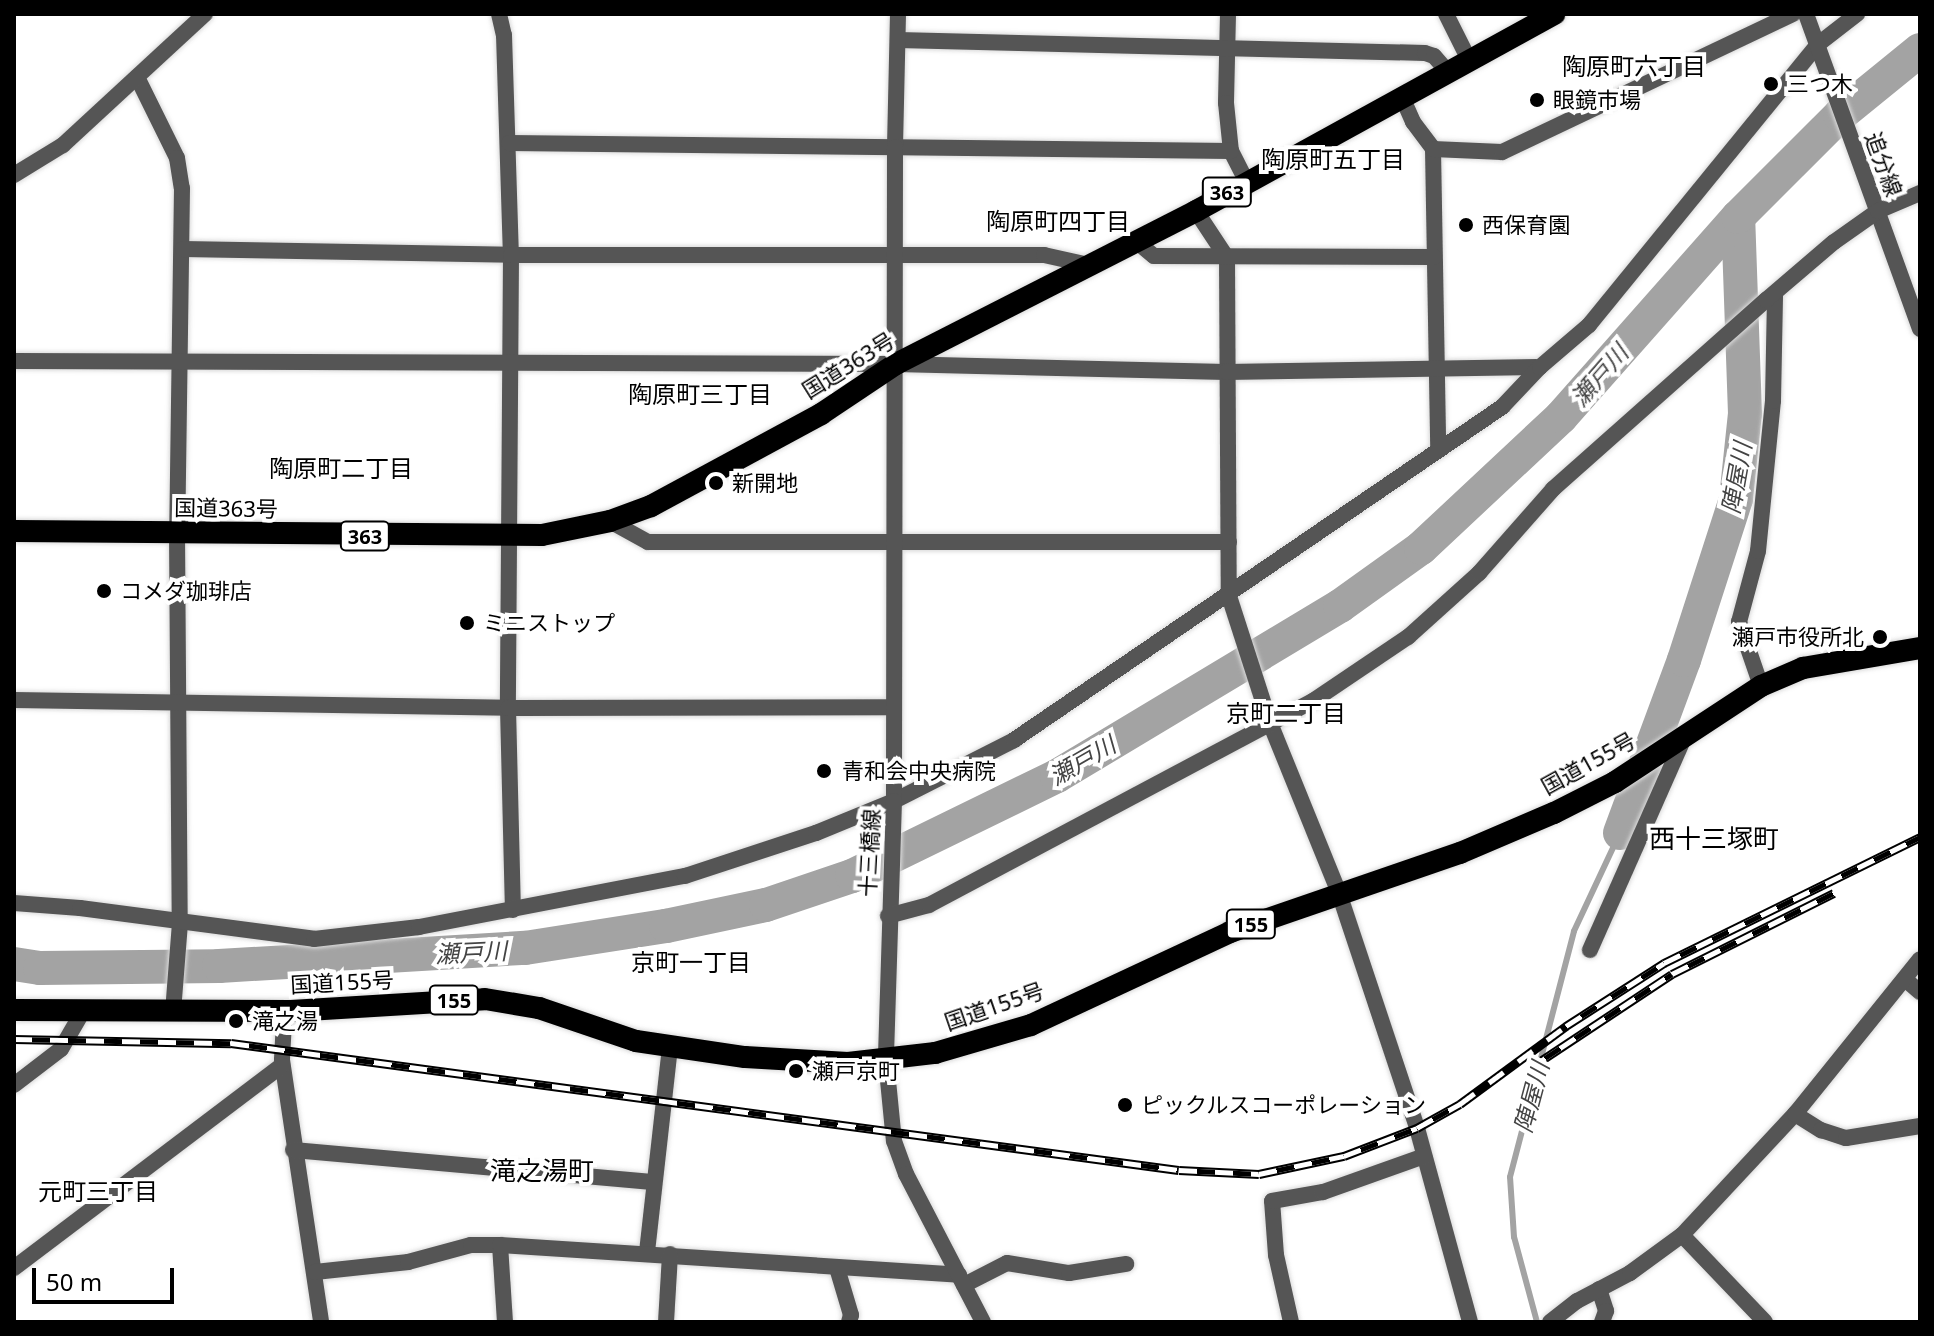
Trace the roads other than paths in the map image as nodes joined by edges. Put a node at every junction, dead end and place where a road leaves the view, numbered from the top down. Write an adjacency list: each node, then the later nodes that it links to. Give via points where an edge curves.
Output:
1 (205, 14): 15 (street)
2 (499, 14): 17 (street)
3 (898, 14): 10 (street, 十三橋線)
4 (1228, 14): 11 (street)
5 (1446, 14): 13 (street)
6 (1555, 14): 13 (highway, 国道363号 / 363)
7 (1793, 14): 19 (street, via 1502,152)
8 (1806, 14): 12 (street, 追分線)
9 (1857, 14): 12 (street)
10 (898, 40): 11 (street); 18 (street, 十三橋線)
11 (1228, 46): 14 (street, via 1425,53); 20 (street)
12 (1820, 52): 25 (street, 追分線); 40 (street, via 1589,325)
13 (1469, 60): 14 (highway, 国道363号 / 363)
14 (1448, 72): 16 (highway, 国道363号 / 363)
15 (137, 77): 21 (street, via 63,145); 27 (street, via 177,158)
16 (1402, 97): 19 (street); 22 (highway, 国道363号 / 363)
17 (509, 143): 18 (street); 28 (street)
18 (895, 147): 20 (street); 29 (street, 十三橋線)
19 (1433, 149): 30 (street)
20 (1231, 151): 22 (street)
21 (14, 175)
22 (1246, 181): 24 (highway, 国道363号 / 363)
23 (1920, 193): 25 (street)
24 (1196, 211): 26 (highway, 国道363号 / 363); 31 (street)
25 (1878, 211): 33 (street); 34 (street, 追分線)
26 (1136, 241): 31 (street, via 1154,256); 32 (highway, 国道363号 / 363)
27 (183, 249): 28 (street); 35 (street)
28 (511, 255): 29 (street); 37 (street)
29 (895, 255): 32 (street, via 1044,255); 38 (street, 十三橋線)
30 (1434, 257): 31 (street); 39 (street)
31 (1227, 258): 41 (street)
32 (1089, 265): 38 (highway, 国道363号 / 363)
33 (1771, 296): 51 (street, via 1773,401 1758,551 1739,622); 56 (street, via 1553,489 1479,573 1408,637 1313,701)
34 (1920, 329)
35 (180, 360): 36 (street); 37 (street); 45 (street)
36 (14, 361)
37 (509, 363): 38 (street); 46 (street)
38 (896, 364): 41 (street); 43 (highway, 国道363号 / 363, via 821,414 651,506); 47 (street, 十三橋線)
39 (1435, 367): 40 (street); 41 (street); 42 (street)
40 (1540, 367): 42 (street, via 1502,407)
41 (1226, 372): 48 (street)
42 (1438, 450): 49 (street)
43 (610, 521): 46 (highway, 国道363号 / 363, via 568,532); 47 (street, via 648,542)
44 (14, 531): 45 (highway, 国道363号 / 363)
45 (177, 532): 46 (highway, 国道363号 / 363); 53 (street)
46 (510, 535): 55 (street)
47 (893, 540): 48 (street); 54 (street, 十三橋線)
48 (1229, 542): 49 (street)
49 (1231, 603): 56 (street); 58 (street, via 1014,740)
50 (1920, 648): 51 (highway, 国道155号 / 155, via 1803,668)
51 (1761, 686): 57 (highway, 国道155号 / 155)
52 (14, 700): 53 (street)
53 (180, 702): 55 (street); 63 (street)
54 (894, 707): 55 (street); 58 (street, 十三橋線)
55 (508, 708): 62 (street)
56 (1270, 723): 59 (street); 61 (street, via 929,905)
57 (1681, 737): 59 (highway, 国道155号 / 155, via 1615,782 1460,853); 64 (street)
58 (894, 801): 61 (street, 十三橋線); 62 (street, via 685,876)
59 (1339, 893): 73 (highway, 国道155号 / 155, via 1230,932 1031,1025 935,1053); 79 (street)
60 (14, 903): 63 (street, via 80,908)
61 (888, 907): 73 (street, 十三橋線)
62 (513, 910): 63 (street, via 314,939)
63 (180, 930): 68 (street)
64 (1590, 950)
65 (1920, 959): 66 (street)
66 (1906, 980): 67 (street); 76 (street)
67 (1920, 992)
68 (174, 1003): 70 (highway, 国道155号 / 155); 71 (highway, 国道155号 / 155)
69 (14, 1010): 70 (highway, 国道155号 / 155)
70 (83, 1011): 75 (street, via 61,1049)
71 (291, 1011): 72 (highway, 国道155号 / 155, via 509,1001 636,1041); 74 (street, via 282,1030)
72 (670, 1046): 73 (highway, 国道155号 / 155, via 813,1063); 80 (street)
73 (886, 1060): 89 (street, 十三橋線, via 894,1141)
74 (282, 1065): 78 (street); 86 (street)
75 (14, 1085)
76 (1795, 1114): 77 (street, via 1846,1138); 81 (street)
77 (1920, 1126)
78 (293, 1150): 80 (street); 88 (street)
79 (1424, 1156): 97 (street, via 1345,1185 1272,1201 1276,1255); 98 (street)
80 (653, 1182): 83 (street)
81 (1682, 1235): 90 (street); 100 (street)
82 (500, 1245): 83 (street); 88 (street, via 471,1245 408,1262); 93 (street)
83 (647, 1252): 84 (street)
84 (670, 1254): 87 (street); 94 (street)
85 (1126, 1264): 89 (street, via 1069,1273 1007,1263)
86 (14, 1268)
87 (837, 1268): 89 (street); 95 (street)
88 (315, 1272): 92 (street)
89 (962, 1280): 96 (street, 十三橋線)
90 (1599, 1289): 91 (street); 99 (street, via 1606,1311)
91 (1553, 1320)
92 (321, 1322)
93 (505, 1322)
94 (666, 1322)
95 (849, 1322)
96 (983, 1322)
97 (1291, 1322)
98 (1470, 1322)
99 (1602, 1322)
100 (1765, 1322)

